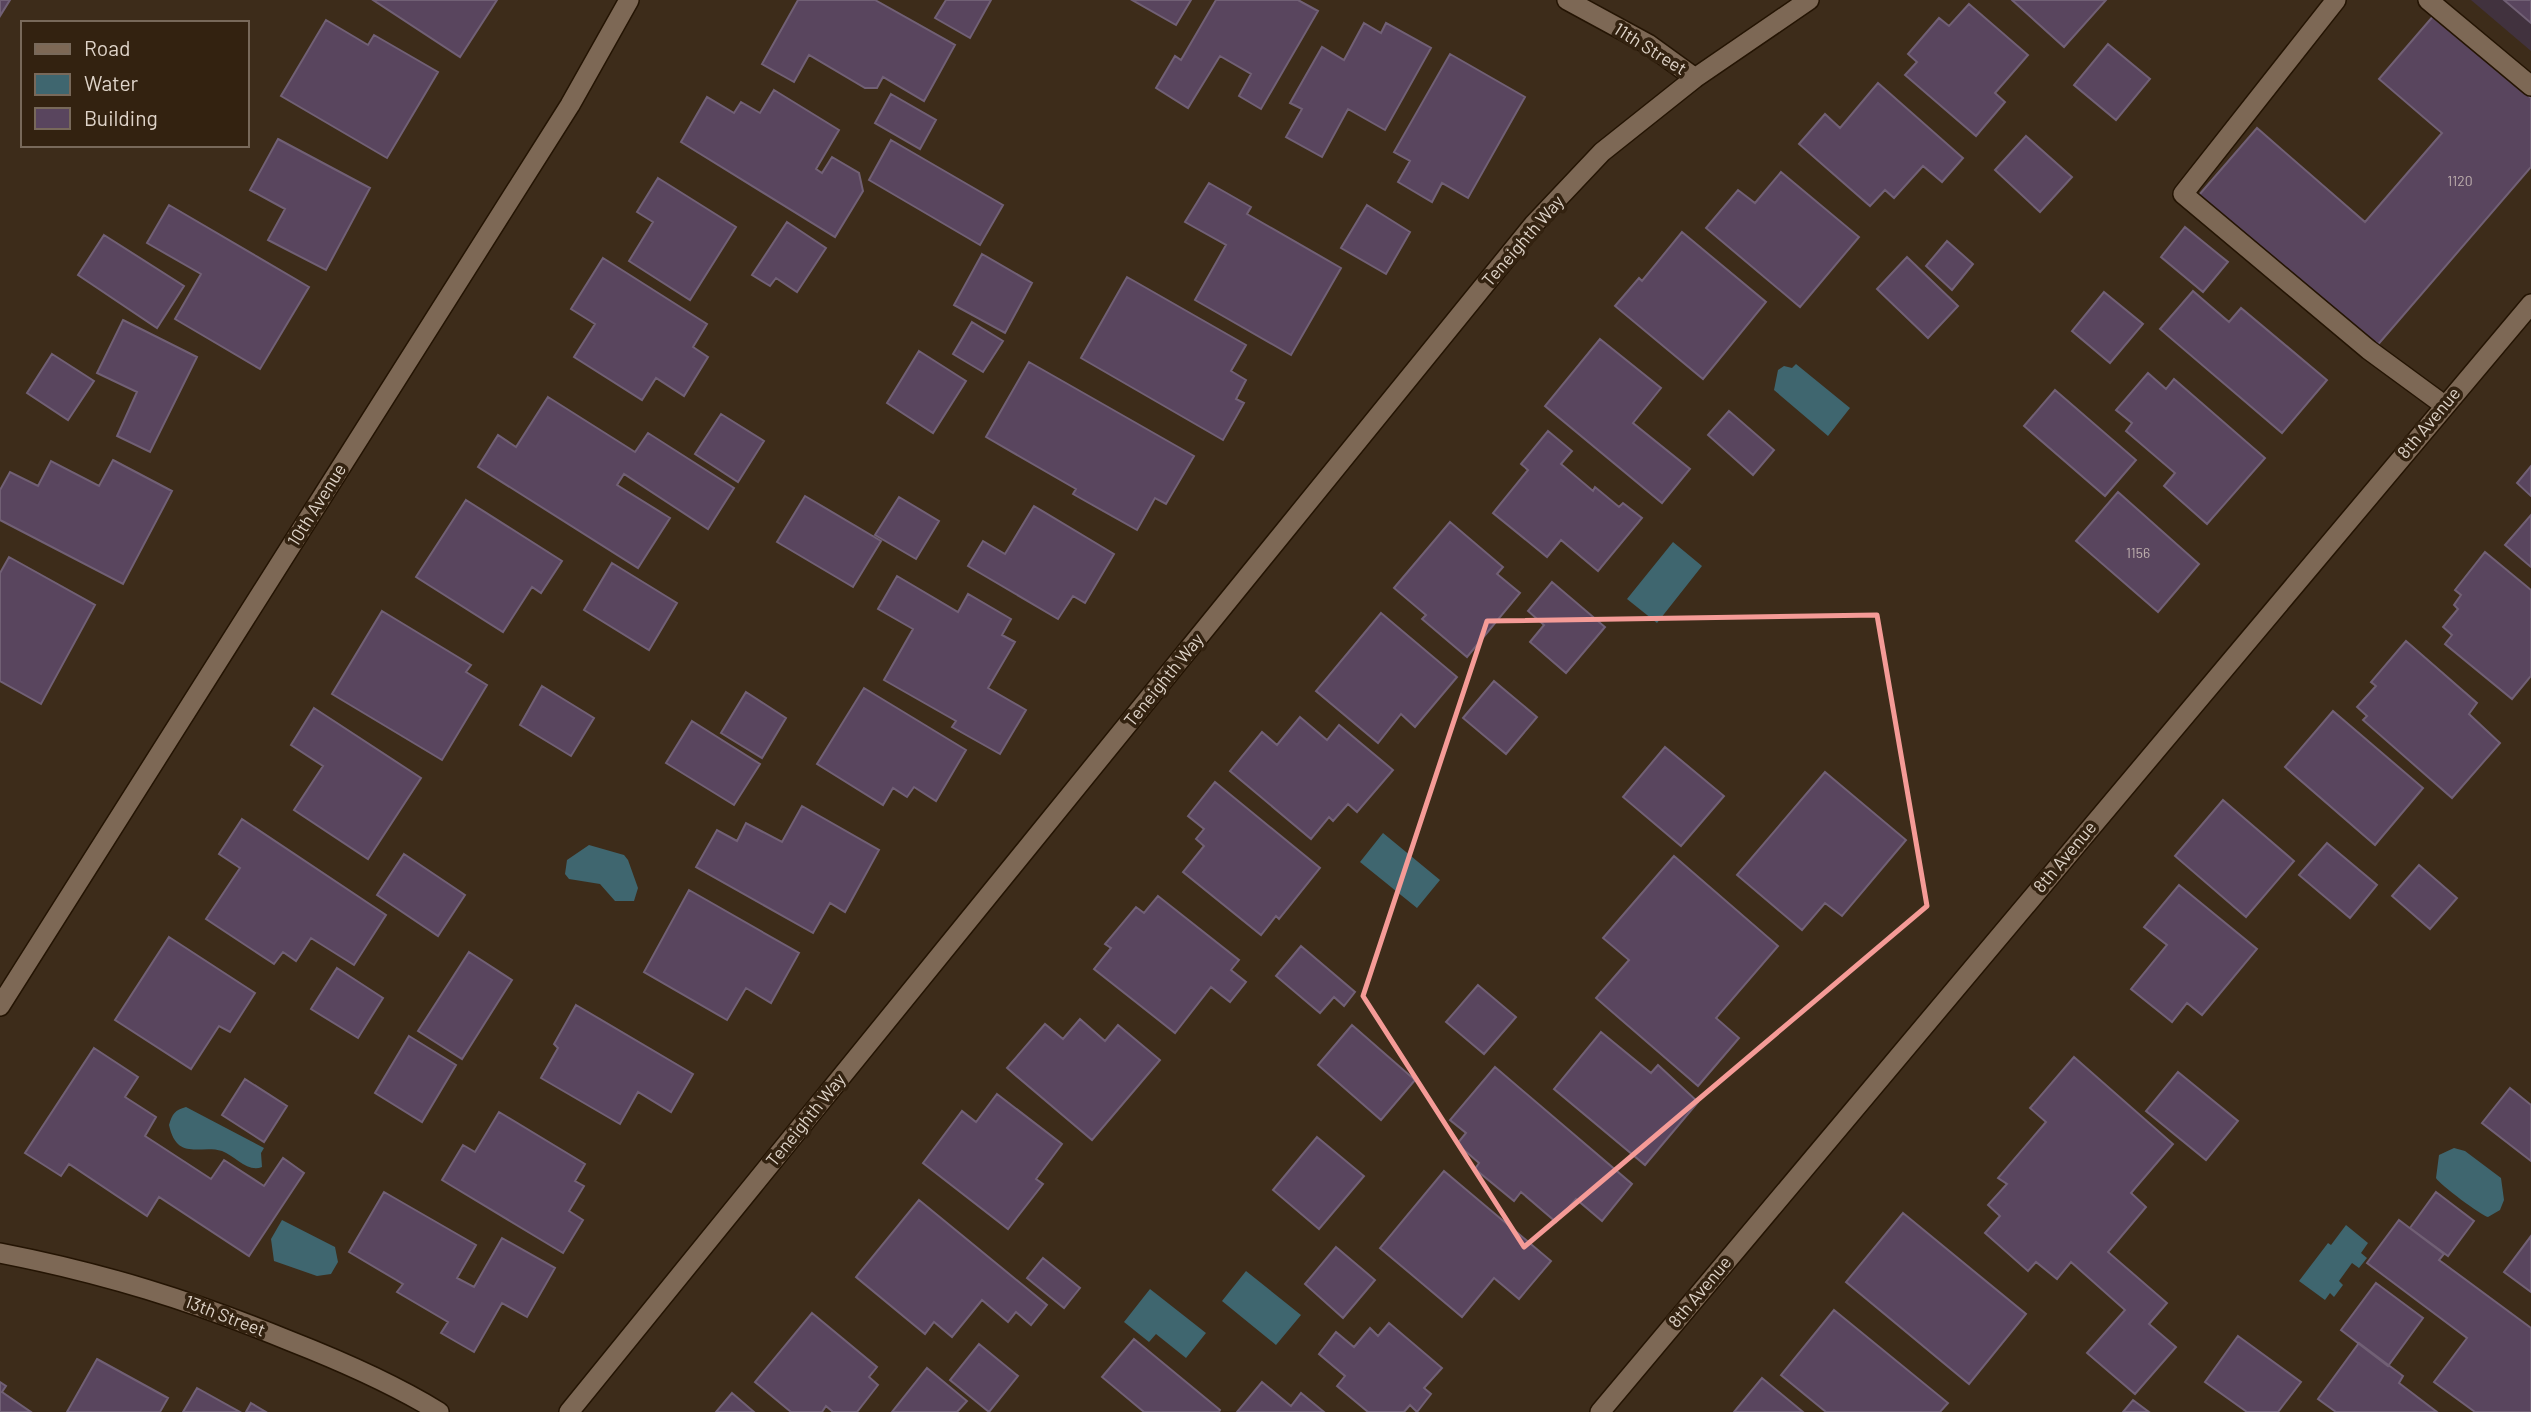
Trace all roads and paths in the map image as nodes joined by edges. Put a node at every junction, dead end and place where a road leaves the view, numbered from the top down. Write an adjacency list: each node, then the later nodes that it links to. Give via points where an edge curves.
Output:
1 (629, 0): 10 (street, 10th Avenue, via 570,104)
2 (1567, 0): 6 (street, 11th Street, via 1648,44)
3 (1808, 0): 6 (street, Teneighth Way)
4 (2336, 0): 9 (street, via 2183,194 2369,350)
5 (2428, 0): 7 (street)
6 (1695, 78): 13 (street, Teneighth Way, via 1602,152 1534,224)
7 (2531, 86)
8 (2531, 304): 9 (street, 8th Avenue)
9 (2444, 405): 14 (street, 8th Avenue)
10 (0, 1006)
11 (0, 1253): 12 (street, 13th Street, via 86,1270 173,1296 340,1361)
12 (439, 1412)
13 (569, 1412)
14 (1600, 1412)

